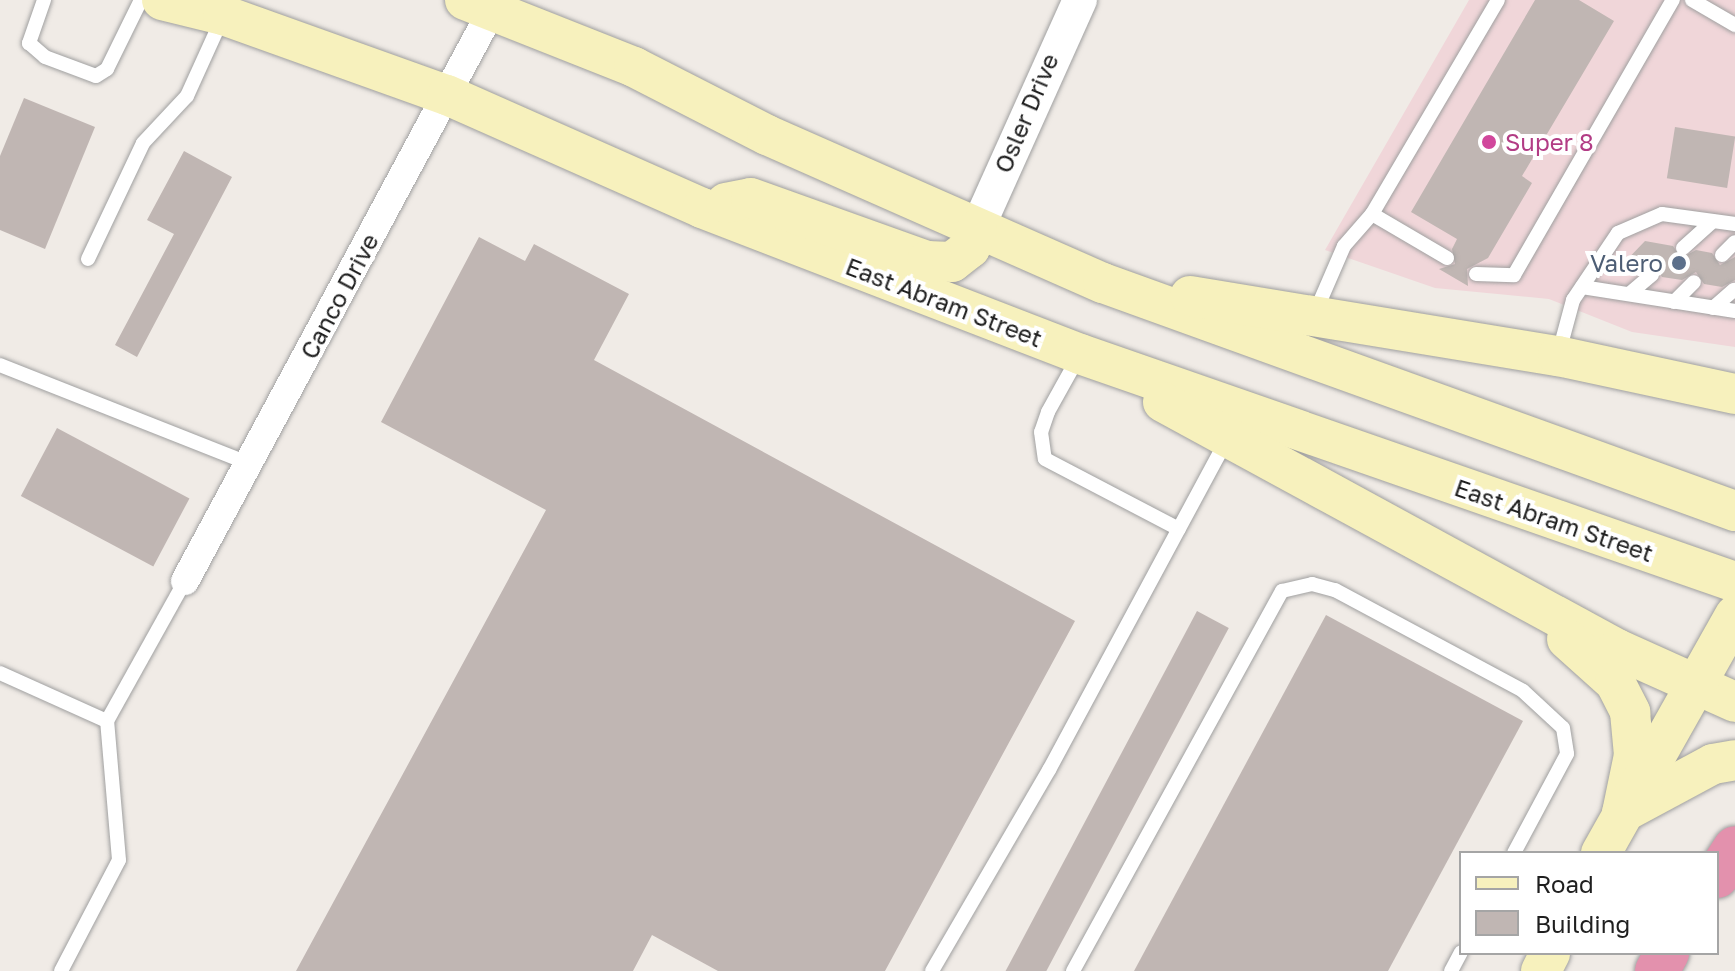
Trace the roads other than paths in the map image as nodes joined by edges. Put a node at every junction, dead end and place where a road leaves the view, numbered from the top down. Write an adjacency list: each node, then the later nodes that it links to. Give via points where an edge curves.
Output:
1 (44, 0): 2 (lane, via 29,43 45,57 96,76 107,69)
2 (141, 0)
3 (162, 0): 9 (main road, East Abram Street)
4 (1080, 0): 16 (street, Osler Drive)
5 (1498, 0): 13 (lane)
6 (1673, 0): 22 (lane, via 1514,275)
7 (1692, 0): 10 (lane)
8 (479, 5): 11 (street, Canco Drive); 16 (main road, via 634,67)
9 (223, 15): 11 (main road, East Abram Street); 21 (lane, via 187,96 143,143)
10 (1735, 25)
11 (447, 95): 12 (main road, East Abram Street); 40 (street, Canco Drive)
12 (702, 208): 16 (main road, via 751,198 927,261 952,262 970,248); 33 (main road, East Abram Street)
13 (1372, 214): 20 (lane); 32 (lane, via 1344,246)
14 (1713, 221): 15 (lane); 18 (lane); 26 (lane, via 1662,214 1618,233)
15 (1735, 224)
16 (977, 229): 25 (main road)
17 (1735, 242): 19 (lane)
18 (1683, 248)
19 (1722, 255)
20 (1447, 258)
21 (88, 259)
22 (1476, 274)
23 (1652, 275): 28 (lane)
24 (1694, 282): 29 (lane)
25 (1103, 283): 32 (main road); 41 (main road)
26 (1582, 287): 28 (lane); 34 (lane)
27 (1734, 290): 30 (lane)
28 (1629, 294): 29 (lane)
29 (1674, 302): 30 (lane)
30 (1713, 308): 31 (lane)
31 (1735, 311)
32 (1315, 314): 34 (main road)
33 (1080, 354): 39 (main road); 42 (lane, via 1041,432 1045,459); 45 (main road, East Abram Street)
34 (1558, 356): 37 (main road)
35 (0, 365): 40 (lane)
36 (1735, 373): 37 (main road)
37 (1658, 374): 38 (main road)
38 (1735, 394)
39 (1227, 439): 42 (lane); 43 (main road)
40 (248, 463): 44 (street, Canco Drive)
41 (1735, 511)
42 (1179, 529): 58 (lane)
43 (1484, 577): 48 (main road); 52 (main road, via 1615,682 1630,712 1634,755)
44 (185, 581): 50 (lane)
45 (1735, 582)
46 (1735, 616): 48 (main road)
47 (0, 673): 50 (lane)
48 (1694, 688): 49 (main road); 52 (main road)
49 (1735, 702)
50 (107, 721): 57 (lane, via 119,860)
51 (1735, 760): 52 (main road, via 1713,764)
52 (1622, 813): 55 (main road)
53 (1735, 848): 56 (highway)
54 (1515, 851): 59 (lane, via 1567,754 1563,728 1523,691 1335,590 1312,584 1282,591)
55 (1602, 851)
56 (1719, 873)
57 (61, 971)
58 (932, 971)
59 (1073, 971)

